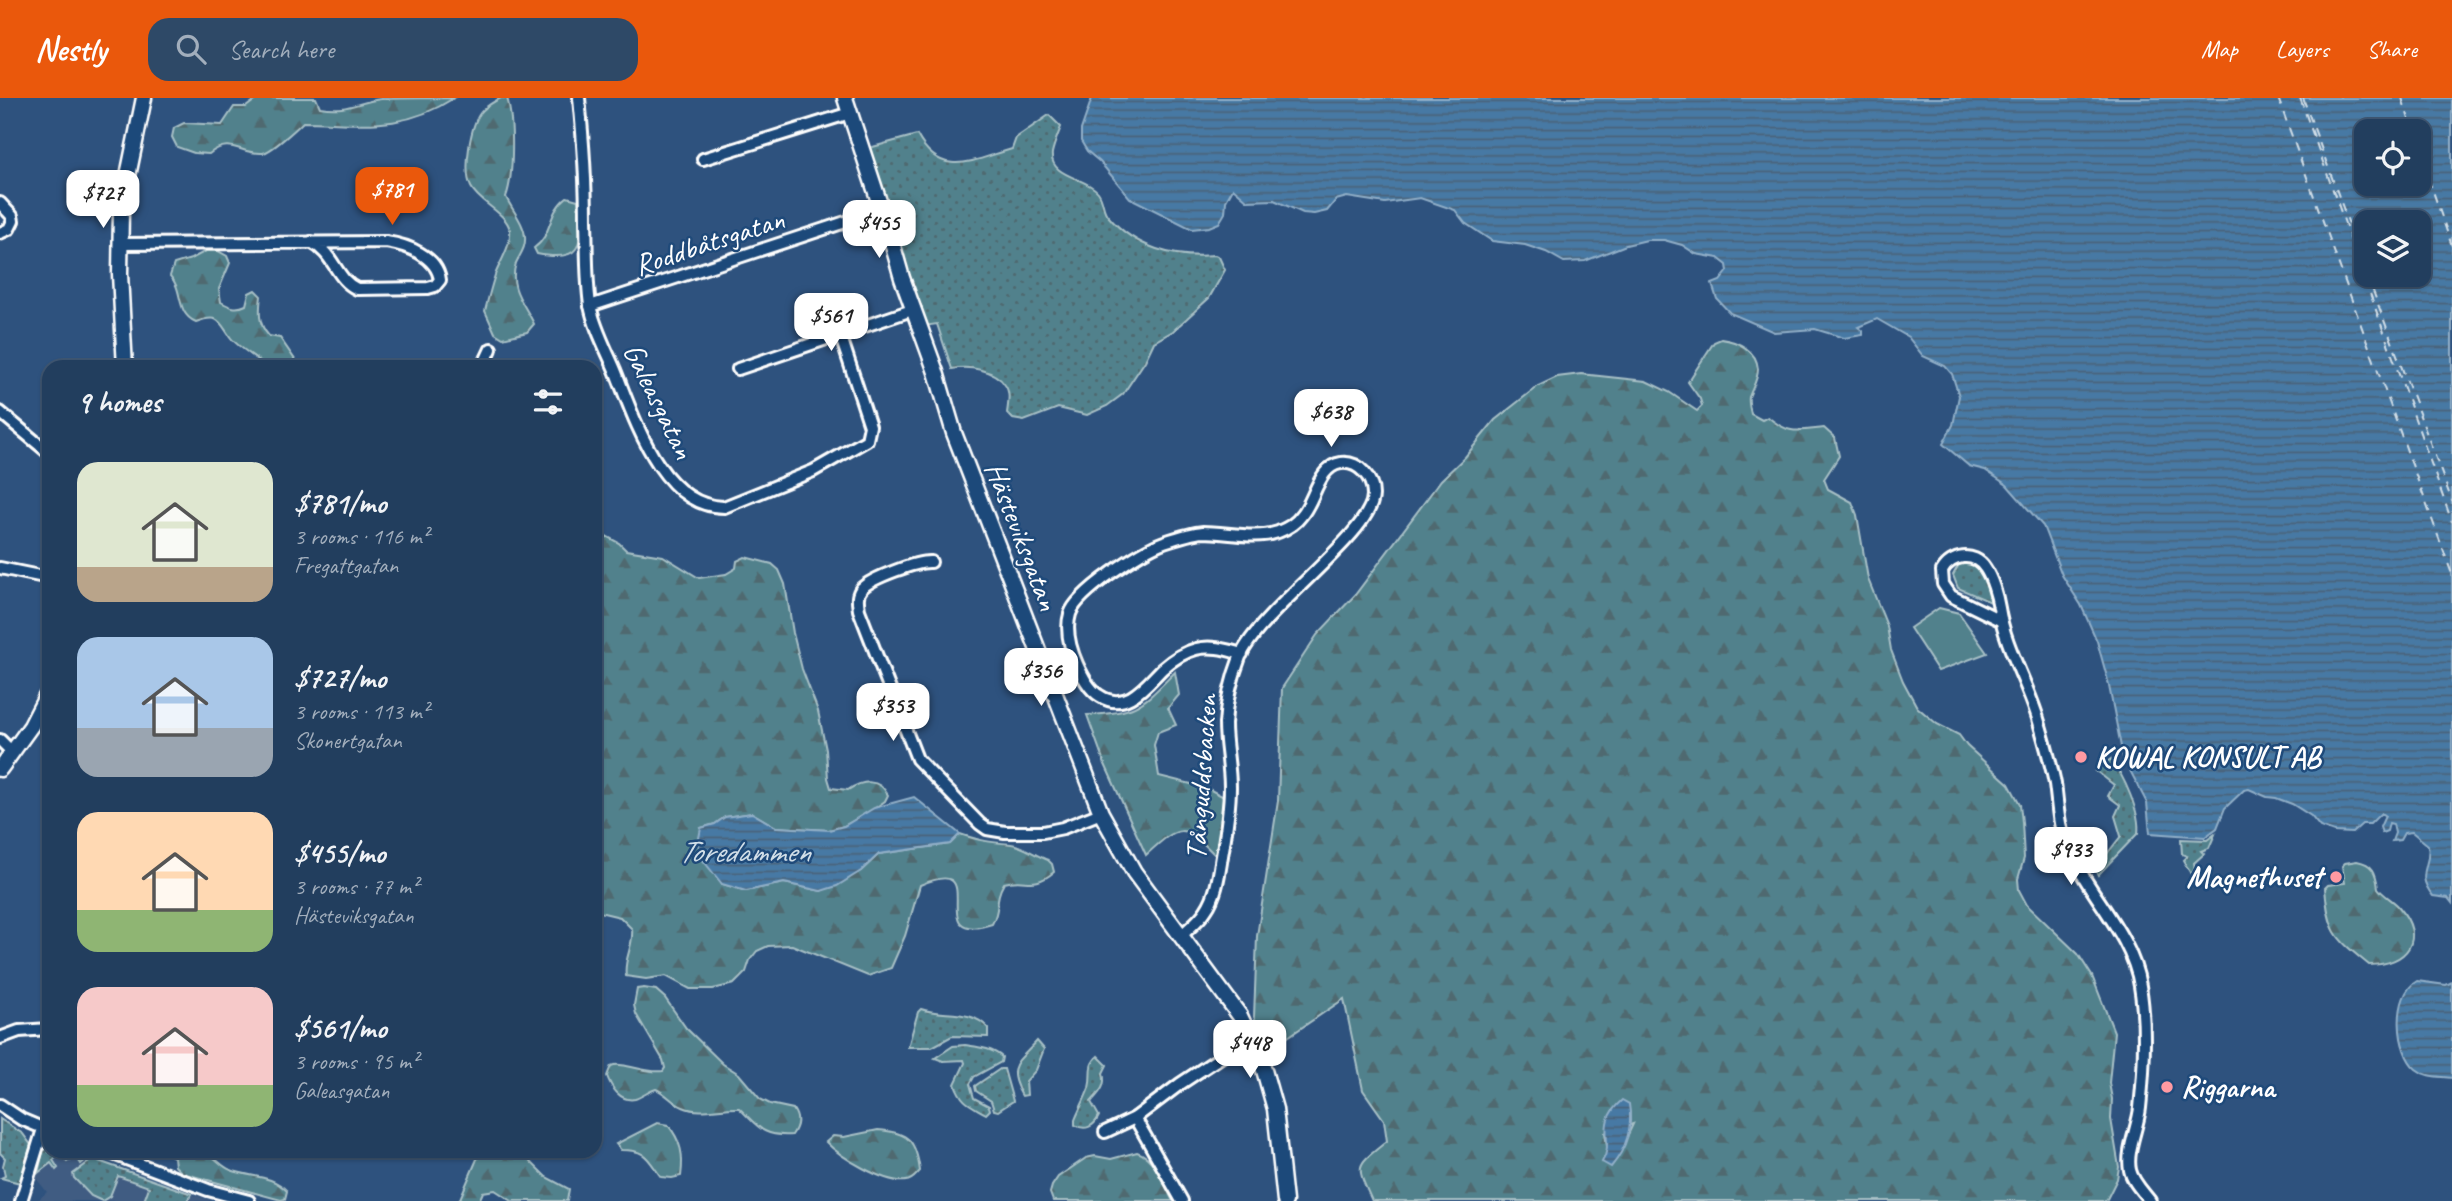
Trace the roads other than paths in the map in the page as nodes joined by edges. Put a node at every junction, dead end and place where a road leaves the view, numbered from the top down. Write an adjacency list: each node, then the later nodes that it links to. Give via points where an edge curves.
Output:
1 (144, 98): 10 (street, via 123,190)
2 (579, 98): 11 (street, Galeasgatan)
3 (845, 98): 4 (street, Hästeviksgatan)
4 (850, 113): 5 (street); 7 (street, Hästeviksgatan)
5 (703, 159)
6 (0, 203): 8 (street, via 13,221)
7 (882, 210): 11 (street, Roddbåtsgatan); 12 (street, Hästeviksgatan)
8 (0, 233)
9 (311, 242): 9 (street, via 329,254 340,274 357,289 428,288 439,280 430,262 405,245); 10 (street)
10 (120, 244): 15 (street)
11 (590, 306): 13 (street, Galeasgatan, via 660,467 687,495 715,507 740,502 813,471 867,440 870,426)
12 (915, 309): 13 (street); 29 (street, Hästeviksgatan, via 954,432)
13 (839, 334): 17 (street)
14 (491, 349): 16 (street)
15 (125, 360)
16 (486, 360)
17 (738, 369)
18 (0, 412): 19 (street)
19 (42, 447)
20 (931, 562): 29 (street, via 906,566 864,586 858,597 859,610 917,759 987,829 1043,832)
21 (0, 568): 22 (street)
22 (42, 577)
23 (2000, 620): 23 (street, via 1945,590 1942,571 1949,562 1972,557 1985,568); 44 (street, via 2038,718 2063,836 2135,964 2142,1053 2140,1108 2129,1168)
24 (1241, 654): 24 (street, Tånguddsbacken, via 1371,510 1372,485 1361,468 1343,463 1330,467 1301,517 1276,533 1200,532 1163,542 1078,600 1071,613 1072,653 1089,685 1110,700 1137,696 1172,661 1197,649); 30 (street, Tånguddsbacken, via 1227,706 1229,815 1216,890 1206,911)
25 (42, 705): 27 (street)
26 (0, 740): 27 (street)
27 (13, 753): 28 (street)
28 (0, 769)
29 (1101, 813): 30 (street, Hästeviksgatan, via 1134,872)
30 (1182, 935): 32 (street, Hästeviksgatan)
31 (42, 1029): 33 (street)
32 (1251, 1037): 35 (street); 43 (street, Hästeviksgatan, via 1275,1109)
33 (0, 1038)
34 (0, 1105): 36 (street)
35 (1135, 1118): 37 (street); 42 (street)
36 (42, 1128)
37 (1105, 1132)
38 (42, 1141): 40 (street)
39 (124, 1158): 41 (street)
40 (20, 1201)
41 (249, 1201)
42 (1182, 1201)
43 (1285, 1201)
44 (2150, 1201)

